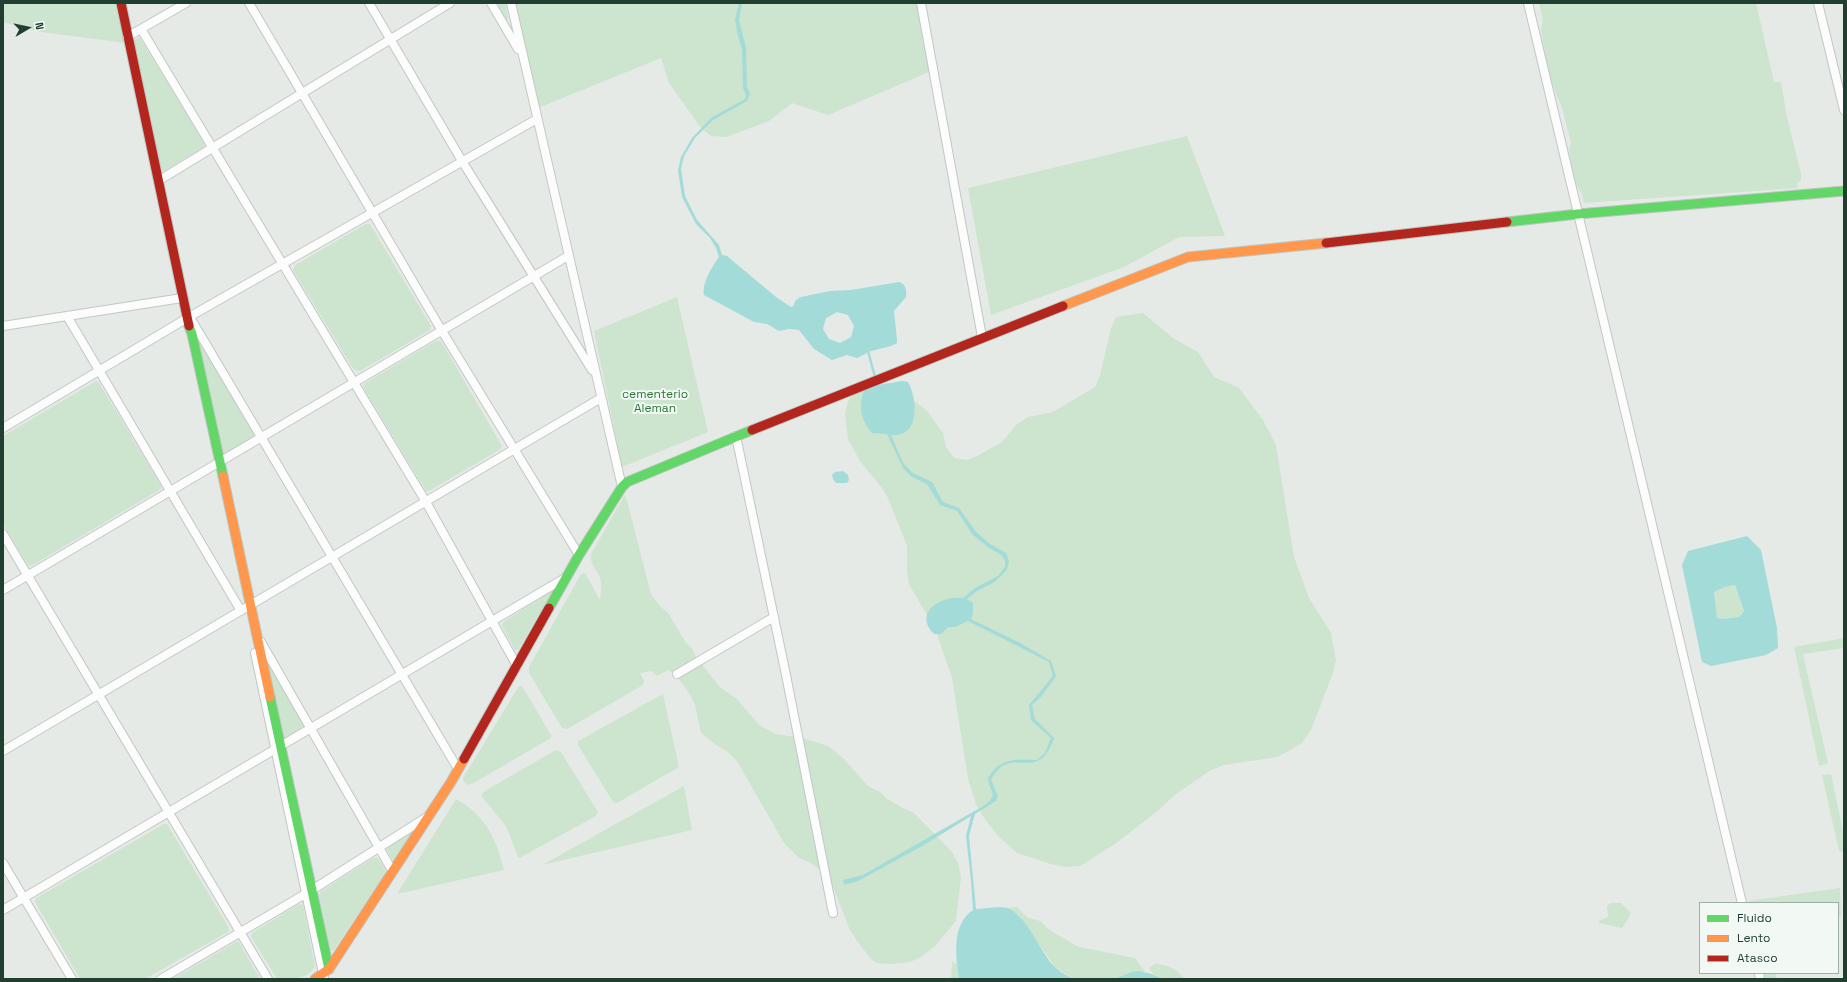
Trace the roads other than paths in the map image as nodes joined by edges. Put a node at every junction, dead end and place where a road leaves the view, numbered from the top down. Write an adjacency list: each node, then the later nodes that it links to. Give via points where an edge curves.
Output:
1 (122, 3): 12 (street)
2 (186, 3): 11 (street)
3 (249, 3): 15 (street)
4 (369, 3): 13 (street)
5 (450, 3): 13 (street)
6 (491, 3): 14 (street)
7 (511, 3): 14 (street)
8 (921, 3): 32 (street)
9 (1528, 3): 23 (street)
10 (1818, 3): 16 (street)
11 (141, 29): 12 (street); 18 (street)
12 (127, 37): 20 (street)
13 (391, 39): 15 (street); 19 (street)
14 (523, 56): 17 (street)
15 (302, 93): 18 (street); 22 (street)
16 (1844, 110)
17 (537, 119): 19 (street); 24 (street)
18 (212, 148): 20 (street); 25 (street)
19 (462, 161): 22 (street); 26 (street)
20 (158, 181): 27 (street)
21 (1844, 192): 23 (street)
22 (372, 213): 25 (street); 31 (street)
23 (1578, 214): 32 (street, via 1188,257); 70 (street)
24 (568, 256): 26 (street); 34 (street)
25 (283, 264): 29 (street); 35 (street)
26 (534, 276): 31 (street); 34 (street)
27 (182, 298): 28 (street); 29 (street)
28 (66, 316): 30 (street); 33 (street)
29 (188, 320): 33 (street); 39 (street); 41 (street)
30 (3, 326)
31 (442, 331): 35 (street); 40 (street)
32 (982, 337): 38 (street)
33 (99, 371): 37 (street); 43 (street)
34 (596, 376): 36 (street)
35 (354, 383): 39 (street); 44 (street)
36 (601, 398): 40 (street); 42 (street)
37 (3, 428)
38 (736, 436): 42 (street, via 628,482); 52 (street)
39 (261, 438): 41 (street); 47 (street)
40 (514, 450): 44 (street); 46 (street)
41 (218, 464): 43 (street); 51 (street)
42 (622, 487): 46 (street)
43 (170, 491): 48 (street); 51 (street)
44 (426, 502): 47 (street); 53 (street)
45 (3, 534): 48 (street)
46 (579, 555): 49 (street)
47 (332, 558): 51 (street); 57 (street)
48 (28, 575): 50 (street); 58 (street)
49 (566, 577): 53 (street); 55 (street)
50 (3, 590)
51 (246, 608): 54 (street); 58 (street); 60 (street)
52 (774, 617): 56 (street); 72 (street)
53 (492, 621): 55 (street); 57 (street)
54 (257, 634): 59 (street); 60 (street)
55 (517, 666): 62 (street)
56 (677, 674)
57 (402, 675): 59 (street); 62 (street)
58 (99, 695): 61 (street); 63 (street)
59 (311, 729): 60 (street); 65 (street)
60 (278, 748): 63 (street); 68 (street)
61 (3, 751)
62 (458, 769): 64 (street)
63 (169, 813): 69 (street); 73 (street)
64 (429, 816): 65 (street); 67 (street)
65 (379, 847): 67 (street); 68 (street)
66 (3, 863): 69 (street)
67 (393, 872): 74 (street)
68 (309, 892): 73 (street); 74 (street)
69 (24, 898): 71 (street); 75 (street)
70 (1742, 902)
71 (3, 910)
72 (833, 914)
73 (240, 932): 76 (street); 77 (street)
74 (323, 975)
75 (72, 979)
76 (161, 979)
77 (268, 979)

